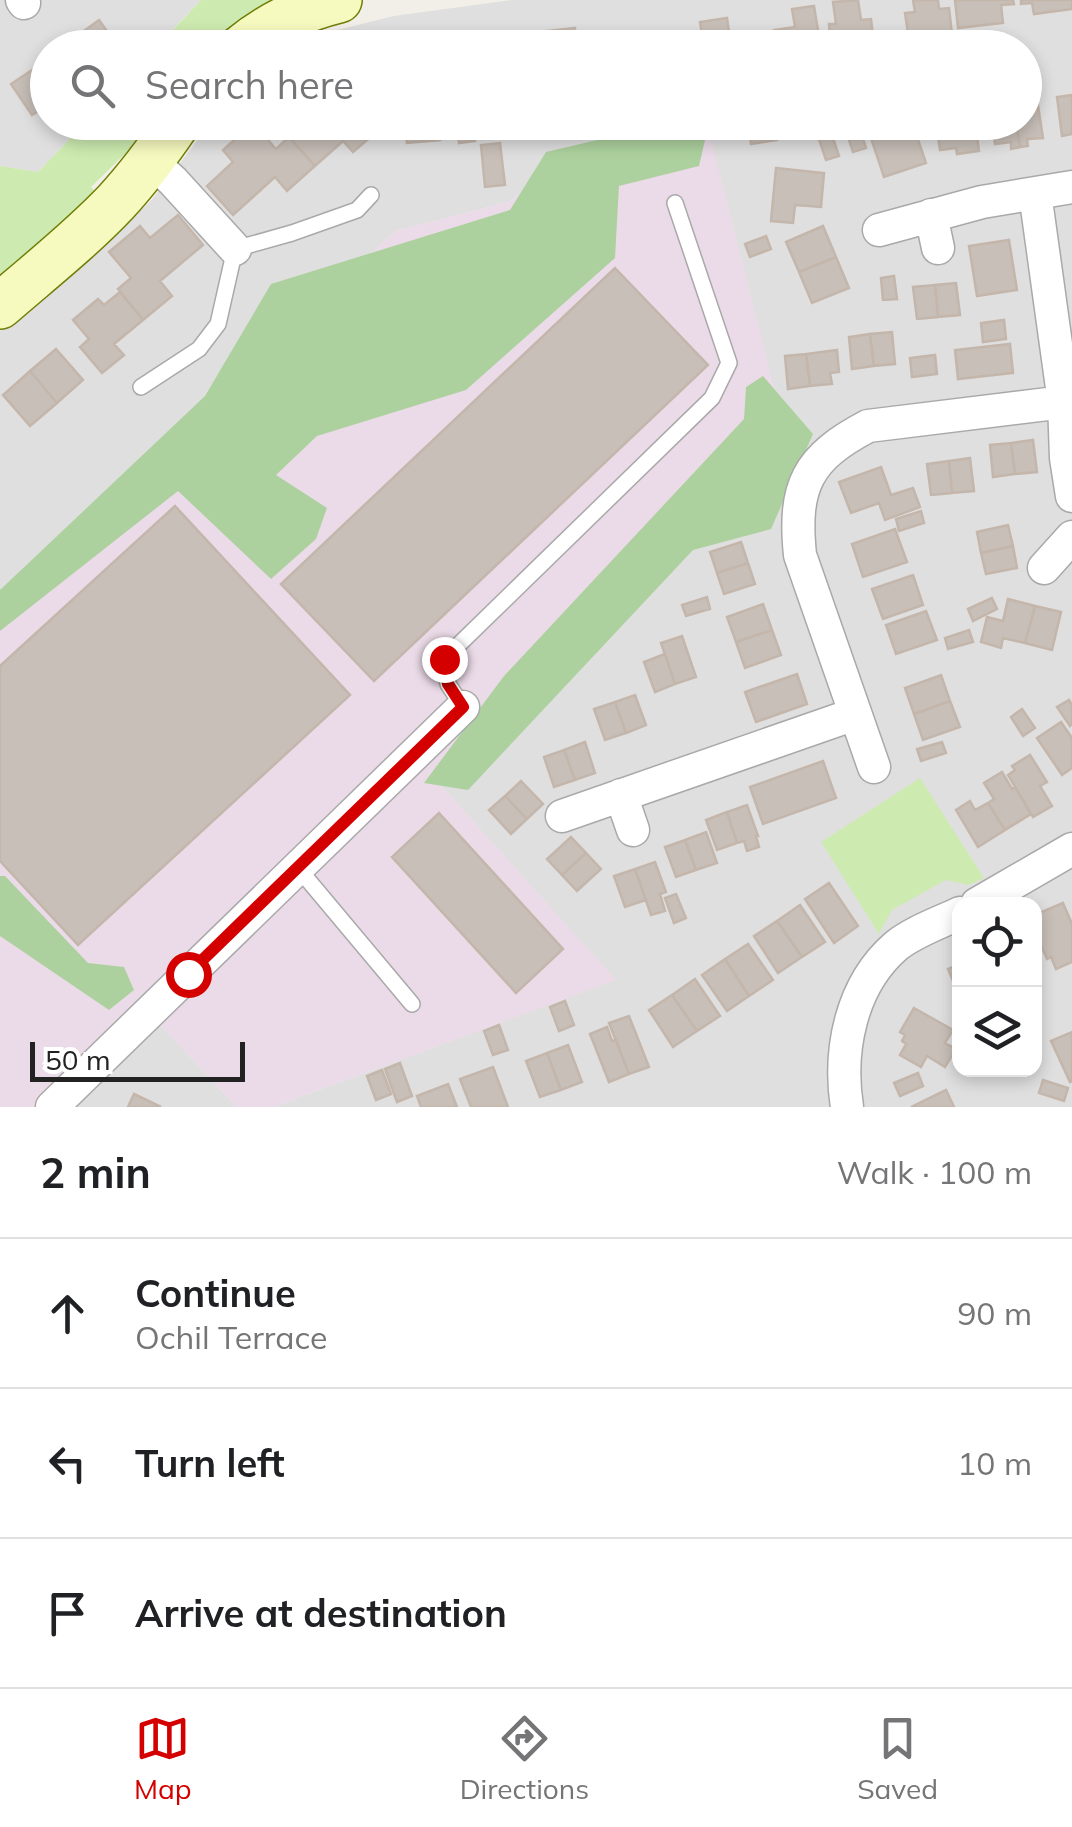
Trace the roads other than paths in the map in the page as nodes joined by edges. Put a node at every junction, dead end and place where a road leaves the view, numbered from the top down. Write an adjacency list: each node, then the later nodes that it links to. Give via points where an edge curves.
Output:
1 (339, 0): 2 (street)
2 (265, 30)
3 (165, 140): 4 (street)
4 (150, 162): 12 (street); 13 (street, via 78,239)
5 (1072, 187): 6 (street)
6 (1035, 193): 9 (street); 15 (street)
7 (371, 195): 12 (lane, via 357,210)
8 (676, 204): 19 (lane, via 729,363 712,398 444,659 448,684)
9 (931, 215): 10 (street); 11 (street)
10 (879, 230)
11 (938, 248)
12 (235, 249): 14 (lane, via 218,324 199,348)
13 (0, 306)
14 (141, 387)
15 (1064, 402): 16 (street); 20 (street, via 868,426 843,439 809,474 800,498 800,555)
16 (1072, 496)
17 (1072, 537): 18 (street)
18 (1044, 568)
19 (463, 707): 26 (street)
20 (855, 714): 21 (street); 22 (street)
21 (874, 766)
22 (621, 795): 23 (street); 24 (street)
23 (562, 816)
24 (633, 830)
25 (1072, 849): 27 (street)
26 (298, 868): 29 (lane); 30 (street)
27 (989, 897)
28 (952, 917): 31 (street, via 898,944 876,966 851,1019 844,1052)
29 (412, 1004)
30 (52, 1107)
31 (846, 1107)

